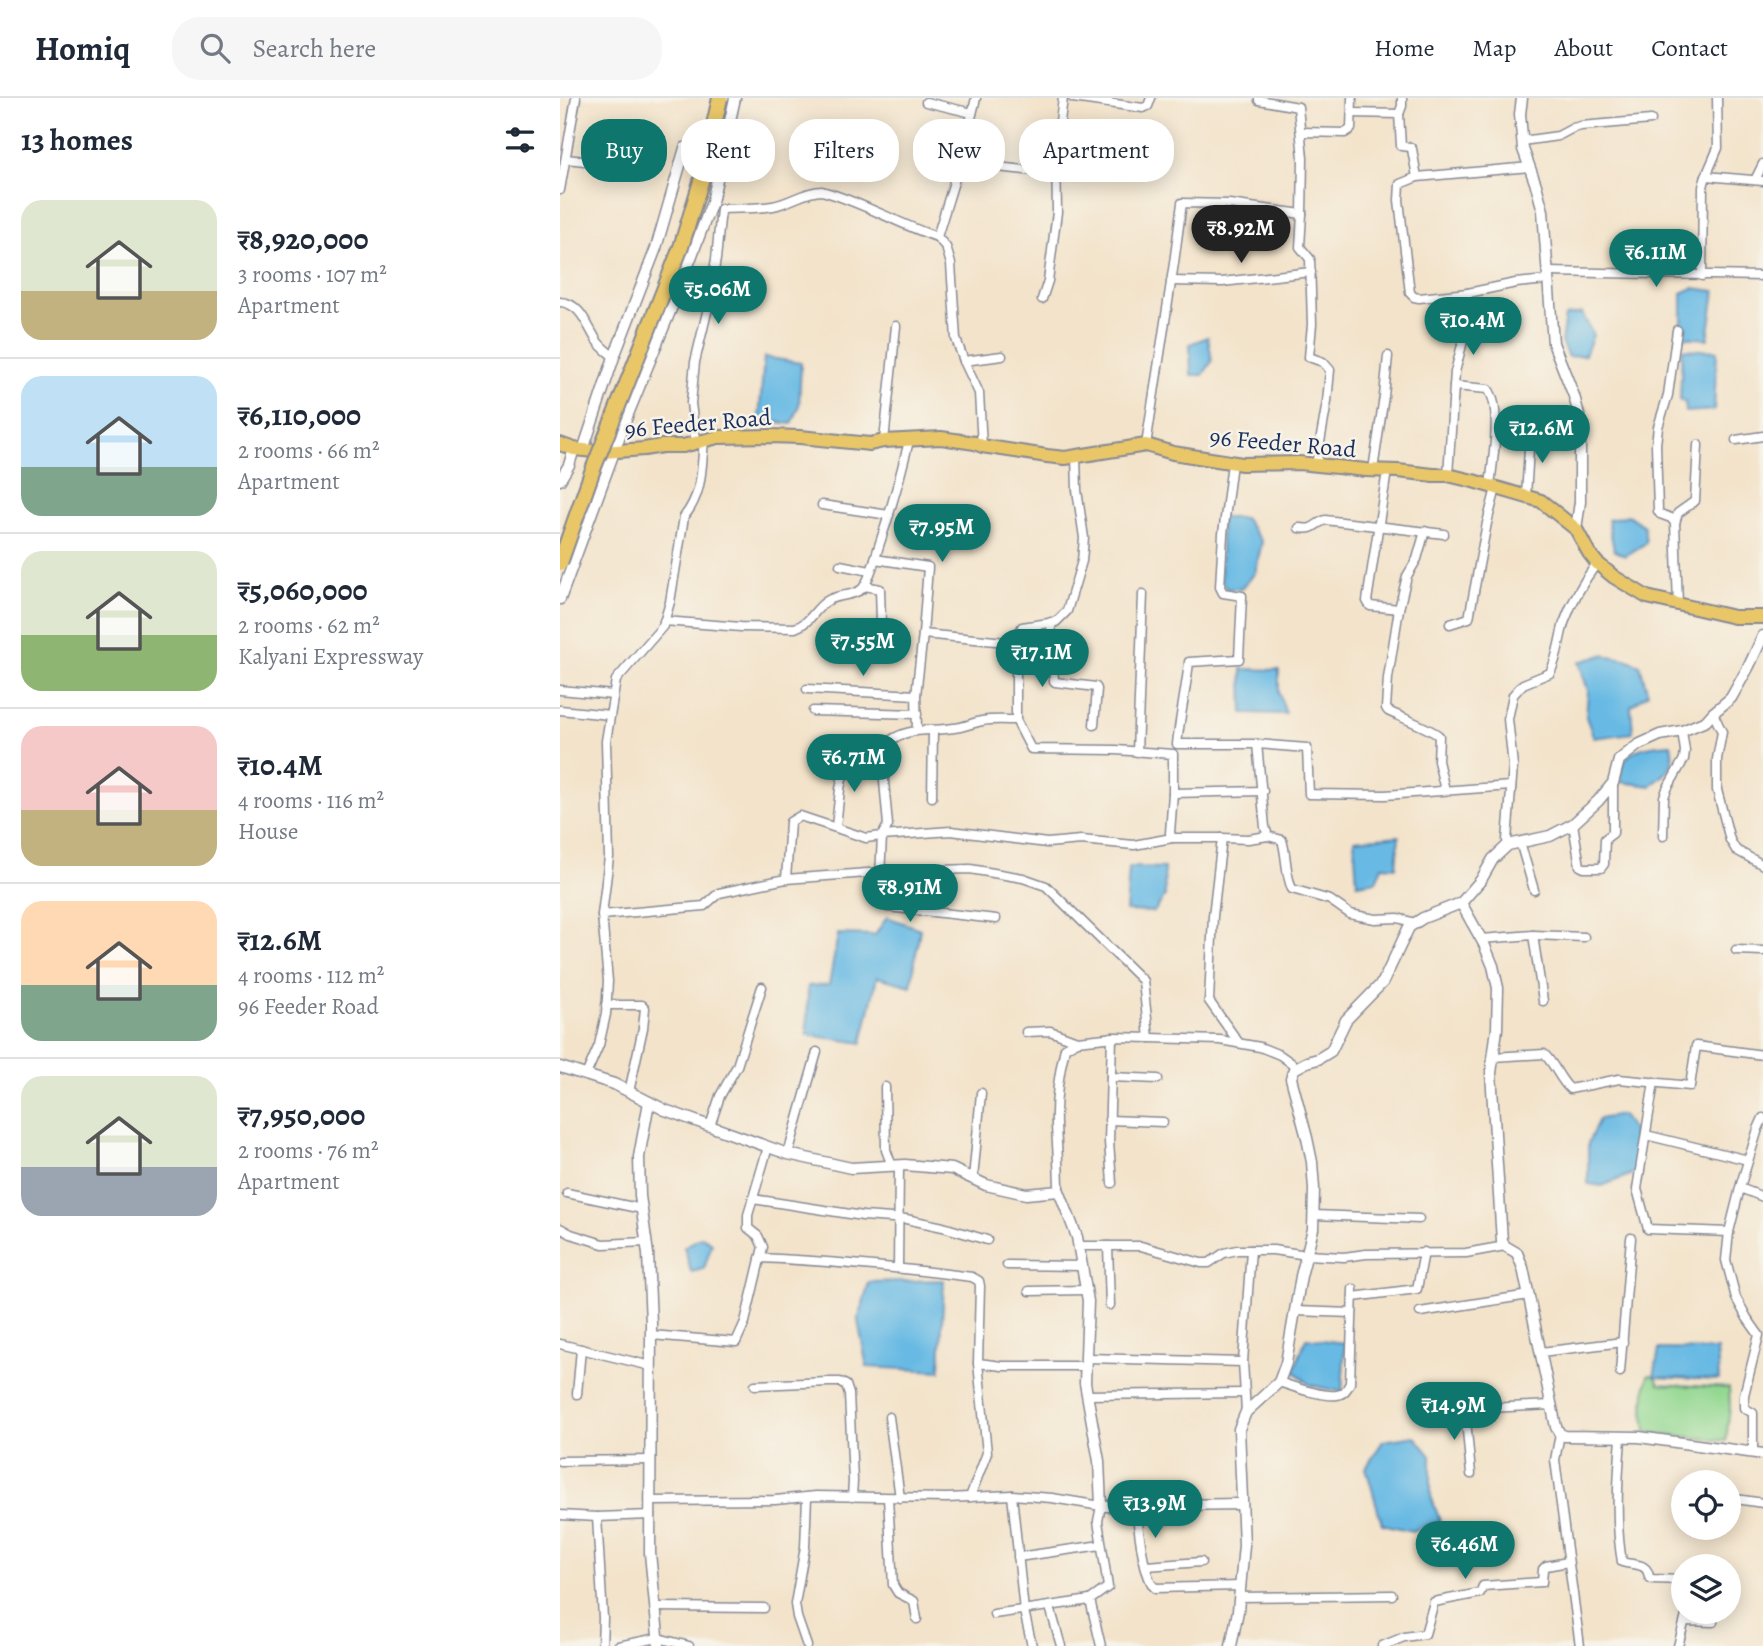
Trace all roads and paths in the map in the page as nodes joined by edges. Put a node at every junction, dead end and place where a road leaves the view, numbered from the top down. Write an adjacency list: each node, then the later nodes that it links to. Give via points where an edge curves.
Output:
1 (576, 98): 25 (street)
2 (720, 98): 84 (highway, bridge, via 681,247)
3 (735, 98): 19 (street)
4 (976, 98): 16 (street)
5 (1063, 98): 21 (street)
6 (1073, 98): 7 (street, via 1143,108)
7 (1151, 98)
8 (1248, 98): 13 (street)
9 (1352, 98): 17 (street)
10 (1402, 98): 18 (street)
11 (1522, 98): 24 (street)
12 (1728, 98): 14 (street)
13 (1259, 99): 23 (street, via 1298,107)
14 (1717, 99): 30 (street, via 1718,148)
15 (926, 102): 16 (street)
16 (972, 113): 20 (street)
17 (1352, 113): 18 (street); 23 (street, via 1351,129 1345,133)
18 (1399, 114): 31 (street, via 1401,146 1412,149)
19 (731, 119)
20 (971, 119)
21 (1060, 119)
22 (1651, 120): 24 (street, via 1581,126 1558,136)
23 (1301, 132): 37 (street)
24 (1522, 141): 29 (street)
25 (566, 159): 26 (street); 36 (street)
26 (581, 161)
27 (681, 162): 51 (street, via 656,248)
28 (1763, 164): 32 (street)
29 (1530, 167): 31 (street); 40 (street, via 1543,211)
30 (1706, 176): 32 (street); 41 (street)
31 (1417, 177): 44 (street, via 1400,184 1399,200 1410,293 1419,298)
32 (1759, 181)
33 (717, 182): 65 (street)
34 (954, 182): 38 (street)
35 (1055, 182): 45 (street, via 1057,212)
36 (560, 190)
37 (1302, 214): 39 (street, via 1300,247 1310,259); 43 (street, via 1182,203)
38 (937, 237): 52 (street, via 951,264 956,339); 58 (street, via 822,191 784,204 721,209 691,403)
39 (1311, 272): 43 (street, via 1222,282); 68 (street, via 1309,357 1330,370)
40 (1548, 276): 41 (street); 44 (street); 80 (street, via 1553,343 1580,419)
41 (1702, 276): 42 (street)
42 (1763, 276)
43 (1171, 281): 61 (street)
44 (1468, 293): 53 (street)
45 (1042, 299)
46 (560, 302): 51 (street, via 581,312 599,344)
47 (896, 327): 59 (street)
48 (1677, 330): 77 (street, via 1656,444 1658,511)
49 (1002, 356): 52 (street)
50 (1388, 356): 69 (street)
51 (614, 357): 64 (street)
52 (964, 361): 63 (street, via 979,393)
53 (1454, 386): 71 (street); 73 (street, via 1488,389 1493,399)
54 (1530, 433): 74 (street)
55 (1763, 436): 56 (street)
56 (1736, 440)
57 (909, 441): 59 (main road, 96 Feeder Road); 63 (main road, 96 Feeder Road, via 941,438); 76 (street)
58 (700, 442): 59 (main road, 96 Feeder Road, via 770,436); 65 (main road, 96 Feeder Road); 94 (street, via 701,482 684,517)
59 (884, 442)
60 (560, 444): 64 (main road, 96 Feeder Road)
61 (1146, 445): 66 (main road, 96 Feeder Road); 67 (main road, 96 Feeder Road)
62 (1698, 445): 77 (street, via 1696,499 1678,513)
63 (982, 446): 66 (main road, 96 Feeder Road)
64 (583, 450): 65 (main road, 96 Feeder Road); 72 (street)
65 (615, 451): 90 (street)
66 (1076, 456): 95 (street, via 1082,561 1067,611)
67 (1232, 463): 68 (main road, 96 Feeder Road); 115 (street, via 1220,587 1223,593 1242,596 1240,659 1189,662 1177,744)
68 (1316, 465): 69 (main road, 96 Feeder Road)
69 (1373, 470): 70 (main road, 96 Feeder Road)
70 (1387, 471): 71 (main road, 96 Feeder Road); 78 (street)
71 (1448, 475): 73 (main road, 96 Feeder Road)
72 (560, 480)
73 (1493, 487): 74 (main road, 96 Feeder Road); 96 (street, via 1469,618)
74 (1526, 496): 80 (main road, 96 Feeder Road, via 1541,501)
75 (822, 505): 76 (street)
76 (889, 515): 83 (street)
77 (1675, 523): 91 (street)
78 (1377, 526): 79 (street, via 1325,520 1310,529); 81 (street); 92 (street, via 1367,601 1370,606)
79 (1299, 527)
80 (1576, 529): 85 (main road, 96 Feeder Road)
81 (1425, 531): 82 (street); 92 (street)
82 (1444, 534)
83 (875, 559): 87 (street); 97 (street, via 928,567)
84 (560, 563)
85 (1597, 563): 91 (main road, 96 Feeder Road, via 1647,597); 119 (street, via 1581,585 1564,624 1550,673 1523,684 1513,695 1508,719)
86 (840, 565): 87 (street)
87 (870, 571): 88 (street)
88 (865, 586): 94 (street, via 824,603 810,620 795,628); 100 (street, via 880,589)
89 (1143, 594): 116 (street)
90 (560, 599)
91 (1678, 605): 93 (main road, 96 Feeder Road, via 1734,617)
92 (1399, 609): 120 (street, via 1386,708 1439,736 1438,761)
93 (1763, 617)
94 (664, 621): 103 (street, via 615,680)
95 (1051, 622): 99 (street, via 1022,627); 111 (street, via 1054,681 1096,687)
96 (1450, 624)
97 (923, 634): 99 (street); 104 (street)
98 (1763, 636): 107 (street, via 1731,698)
99 (1016, 643): 110 (street)
100 (882, 654)
101 (560, 690): 103 (street)
102 (807, 690): 104 (street)
103 (613, 695): 109 (street)
104 (916, 695): 108 (street)
105 (560, 709): 109 (street)
106 (813, 711): 108 (street)
107 (1713, 713): 114 (street); 133 (street, via 1722,732 1717,790 1730,839 1736,850)
108 (917, 714): 112 (street)
109 (610, 715): 138 (street, via 606,741 609,858)
110 (1016, 720): 113 (street); 116 (street, via 1031,748)
111 (1094, 726)
112 (917, 730): 113 (street); 126 (street, via 895,736 885,745 888,825)
113 (933, 730): 123 (street)
114 (1682, 731): 118 (street, via 1638,744 1619,760); 128 (street, via 1684,759 1664,797)
115 (1257, 744): 120 (street, via 1307,748 1309,794); 121 (street)
116 (1137, 752): 122 (street, via 1173,754)
117 (848, 756): 125 (street)
118 (1613, 783): 124 (street); 124 (street, via 1614,833 1605,839 1601,868 1580,866)
119 (1511, 786): 120 (street); 132 (street)
120 (1446, 790)
121 (1263, 791): 122 (street); 127 (street)
122 (1174, 793): 129 (street)
123 (932, 797)
124 (1573, 824): 131 (street, via 1550,836)
125 (836, 827): 126 (street, via 866,838); 135 (street, via 800,816 790,822)
126 (882, 836): 129 (street, via 951,831 1046,843 1081,840 1135,845); 134 (street)
127 (1268, 836): 130 (street); 140 (street, via 1282,840 1292,888 1330,900 1350,914)
128 (1663, 836)
129 (1172, 838): 130 (street)
130 (1222, 838): 153 (street, via 1209,1001)
131 (1520, 842): 132 (street); 136 (street)
132 (1508, 845): 137 (street)
133 (1763, 864)
134 (881, 872): 135 (street); 139 (street, via 880,897 888,907); 151 (street, via 970,869 1046,886 1143,981)
135 (786, 879): 138 (street, via 719,893 704,906)
136 (1534, 890)
137 (1461, 903): 140 (street); 143 (street)
138 (602, 915): 148 (street)
139 (996, 919)
140 (1415, 923): 158 (street, via 1383,982 1346,1020 1331,1051)
141 (1533, 935): 142 (street); 143 (street); 147 (street)
142 (1584, 937)
143 (1481, 939): 156 (street, via 1498,988)
144 (1736, 950): 145 (street)
145 (1763, 951)
146 (762, 987): 170 (street, via 737,1066)
147 (1543, 1001)
148 (606, 1005): 159 (street, via 599,1045); 164 (street, via 644,1006)
149 (1026, 1032): 152 (street, via 1050,1031)
150 (1112, 1037): 151 (street); 152 (street); 160 (street)
151 (1149, 1038): 153 (street)
152 (1077, 1041): 180 (street, via 1065,1048 1059,1073)
153 (1239, 1043): 158 (street, via 1280,1055)
154 (817, 1052): 174 (street)
155 (1763, 1055): 162 (street, via 1696,1046 1690,1086)
156 (1493, 1057): 162 (street, via 1544,1054 1570,1089 1619,1080); 195 (street)
157 (560, 1067): 159 (street)
158 (1297, 1067): 185 (street, via 1291,1078 1312,1163)
159 (586, 1075): 164 (street)
160 (1111, 1077): 161 (street); 168 (street)
161 (1158, 1079)
162 (1654, 1082): 172 (street)
163 (885, 1087): 176 (street, via 886,1150)
164 (629, 1092): 166 (street)
165 (981, 1093): 177 (street)
166 (649, 1102): 170 (street); 184 (street, via 639,1157)
167 (1763, 1118): 171 (street)
168 (1109, 1120): 169 (street); 178 (street)
169 (1163, 1122)
170 (710, 1126): 173 (street)
171 (1760, 1129): 175 (street)
172 (1646, 1135): 175 (street); 189 (street, via 1637,1189 1648,1228)
173 (768, 1147): 174 (street); 183 (street)
174 (788, 1154): 176 (street, via 851,1168)
175 (1748, 1160): 179 (street)
176 (895, 1166): 177 (street, via 952,1169); 186 (street)
177 (973, 1179): 180 (street, via 1026,1194)
178 (1112, 1183)
179 (1740, 1188): 182 (street); 189 (street)
180 (1059, 1191): 193 (street)
181 (567, 1194): 184 (street)
182 (1763, 1197)
183 (753, 1199): 186 (street); 199 (street, via 748,1228 763,1247)
184 (642, 1209): 192 (street)
185 (1314, 1215): 187 (street); 198 (street)
186 (899, 1218): 191 (street); 202 (street)
187 (1419, 1219)
188 (560, 1228): 192 (street, via 603,1244)
189 (1729, 1232): 232 (street, via 1726,1260 1736,1298 1759,1335 1744,1395 1744,1408 1753,1413)
190 (1630, 1238): 211 (street)
191 (986, 1240)
192 (646, 1242): 210 (street)
193 (1078, 1246): 194 (street); 201 (street)
194 (1108, 1246): 196 (street, via 1141,1246 1201,1263 1224,1253); 206 (street)
195 (1505, 1246): 197 (street, via 1466,1253); 205 (street, via 1517,1253)
196 (1251, 1250): 198 (street); 216 (street)
197 (1424, 1252): 198 (street); 209 (street, via 1417,1289 1353,1293)
198 (1307, 1255): 207 (street)
199 (760, 1258): 202 (street); 210 (street, via 736,1342)
200 (1007, 1265): 201 (street)
201 (1081, 1266): 203 (street)
202 (898, 1268): 217 (street, via 979,1281)
203 (1086, 1290): 204 (street); 215 (street)
204 (1029, 1291)
205 (1529, 1295): 208 (street); 214 (street)
206 (1110, 1305)
207 (1295, 1311): 209 (street); 220 (street)
208 (1420, 1312)
209 (1352, 1313): 220 (street, via 1347,1390 1337,1395)
210 (651, 1335): 218 (street)
211 (1623, 1342): 214 (street); 219 (street)
212 (560, 1344): 213 (street)
213 (581, 1349): 218 (street); 223 (street)
214 (1541, 1352): 225 (street)
215 (1086, 1362): 216 (street); 217 (street); 224 (street)
216 (1243, 1362): 222 (street)
217 (978, 1363): 239 (street, via 987,1453)
218 (651, 1366): 233 (street)
219 (1620, 1372)
220 (1279, 1382): 228 (street)
221 (755, 1385): 238 (street, via 829,1381 846,1385)
222 (1244, 1393): 224 (street); 228 (street)
223 (577, 1394)
224 (1087, 1395): 246 (street, via 1099,1461)
225 (1551, 1405): 226 (street); 230 (street)
226 (1465, 1409): 227 (street); 235 (street)
227 (1450, 1410)
228 (1246, 1412): 245 (street, via 1239,1429)
229 (889, 1417): 241 (street)
230 (1560, 1434): 231 (street); 254 (street, via 1555,1460)
231 (1621, 1438): 232 (street); 256 (street, via 1622,1562 1645,1567 1652,1578)
232 (1758, 1453)
233 (651, 1460): 234 (street); 243 (street)
234 (560, 1461)
235 (1471, 1474)
236 (1012, 1495): 239 (street); 246 (street); 252 (street)
237 (807, 1497): 238 (street); 243 (street); 272 (street, via 805,1547 795,1604)
238 (852, 1497): 240 (street)
239 (970, 1497): 241 (street)
240 (888, 1498): 241 (street); 265 (street, via 893,1586 914,1601)
241 (900, 1498)
242 (1741, 1500): 244 (street)
243 (651, 1501): 248 (street)
244 (1763, 1503)
245 (1242, 1504): 247 (street); 257 (street)
246 (1101, 1506): 247 (street); 251 (street)
247 (1136, 1506): 255 (street)
248 (650, 1515): 250 (street); 260 (street)
249 (560, 1516): 250 (street)
250 (597, 1517): 269 (street)
251 (1101, 1545): 252 (street); 259 (street, via 1108,1587)
252 (1018, 1557): 263 (street)
253 (1201, 1562): 255 (street)
254 (1568, 1562): 267 (street, via 1546,1566 1542,1582 1483,1586 1480,1593 1434,1602 1425,1634); 279 (street)
255 (1146, 1566): 257 (street, via 1155,1588)
256 (1671, 1579)
257 (1240, 1592): 258 (street); 276 (street)
258 (1392, 1594)
259 (1090, 1600): 261 (street); 275 (street)
260 (655, 1606): 262 (street); 268 (street)
261 (1050, 1607): 263 (street); 274 (street)
262 (764, 1608)
263 (1024, 1611): 264 (street); 273 (street)
264 (993, 1614)
265 (917, 1619)
266 (1684, 1624): 280 (street)
267 (1409, 1636): 277 (street); 278 (street)
268 (658, 1642): 270 (street); 271 (street)
269 (601, 1646)
270 (618, 1646)
271 (689, 1646)
272 (807, 1646)
273 (1032, 1646)
274 (1061, 1646)
275 (1101, 1646)
276 (1231, 1646)
277 (1382, 1646)
278 (1410, 1646)
279 (1580, 1646)
280 (1678, 1646)

